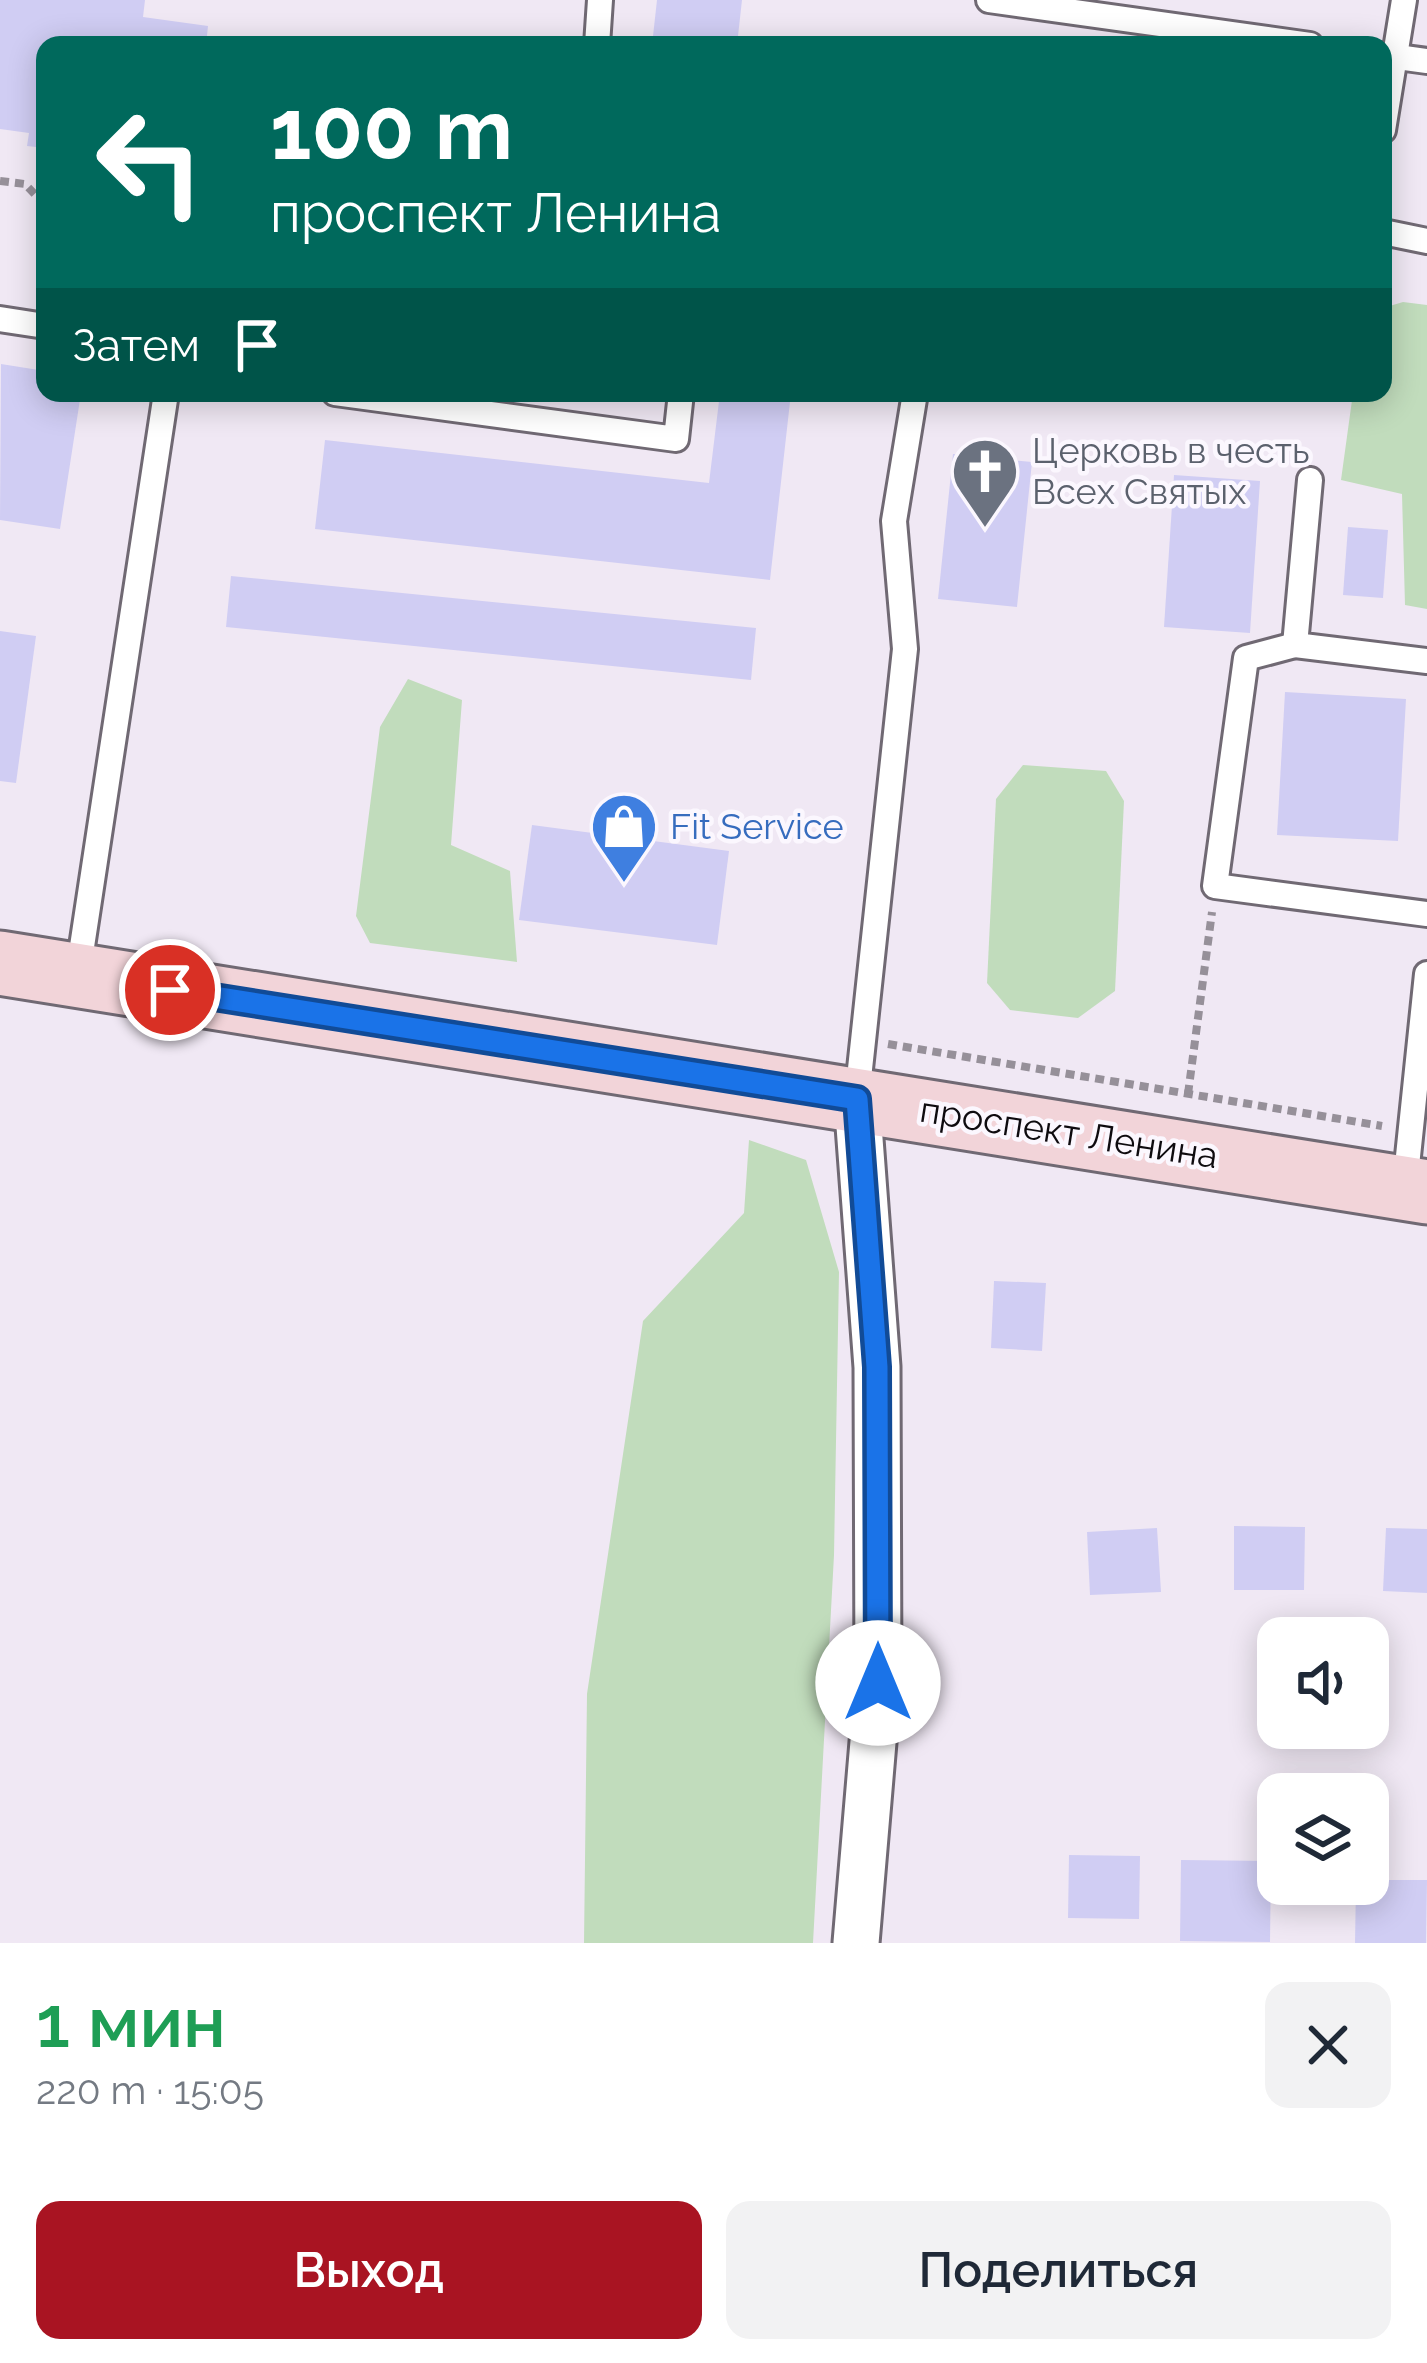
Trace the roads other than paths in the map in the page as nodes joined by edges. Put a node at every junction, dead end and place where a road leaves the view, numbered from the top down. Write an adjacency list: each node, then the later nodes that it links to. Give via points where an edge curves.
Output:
1 (600, 0): 4 (lane)
2 (989, 0): 5 (lane)
3 (1404, 0): 6 (lane)
4 (598, 36)
5 (1246, 36)
6 (1392, 40)
7 (1392, 57): 8 (lane)
8 (1427, 61)
9 (1392, 234): 10 (lane)
10 (1427, 241)
11 (0, 320): 12 (lane)
12 (36, 325)
13 (165, 402): 23 (lane)
14 (402, 402): 15 (lane, via 676,439)
15 (680, 402)
16 (914, 402): 24 (lane, via 894,521 904,649)
17 (1310, 480): 18 (lane)
18 (1295, 645): 19 (lane); 20 (lane, via 1246,658 1215,886)
19 (1427, 661)
20 (1427, 914)
21 (0, 963): 23 (street, проспект Ленина)
22 (1427, 974): 25 (lane)
23 (78, 976): 24 (street, проспект Ленина)
24 (860, 1070): 25 (street, проспект Ленина); 26 (street, via 877,1367 878,1683)
25 (1414, 1170)
26 (856, 1943)

